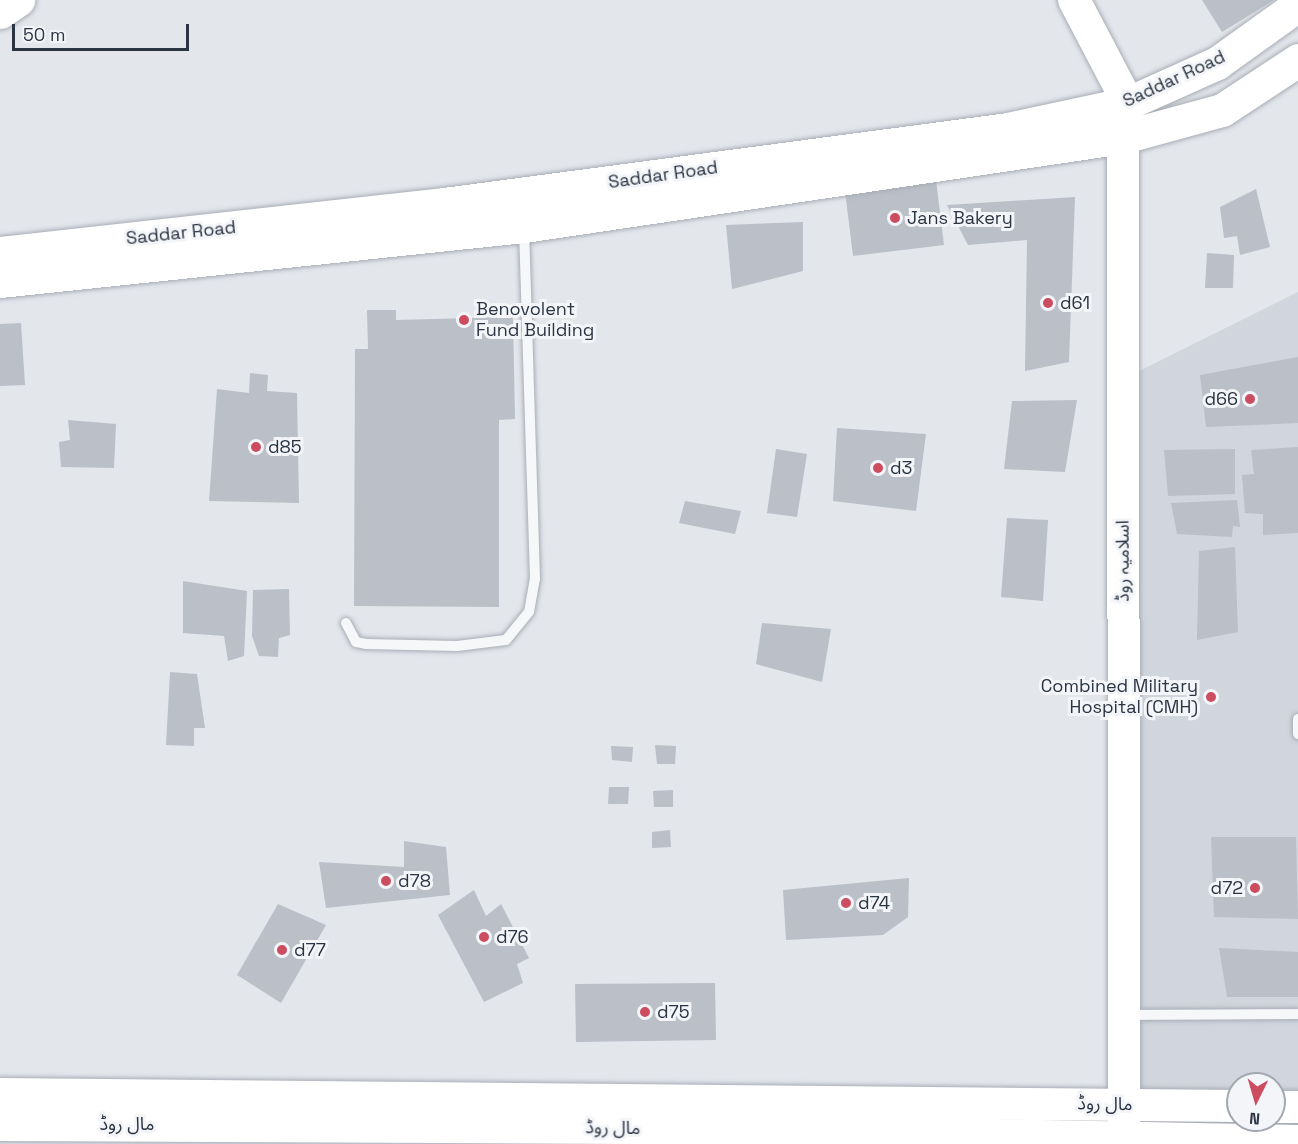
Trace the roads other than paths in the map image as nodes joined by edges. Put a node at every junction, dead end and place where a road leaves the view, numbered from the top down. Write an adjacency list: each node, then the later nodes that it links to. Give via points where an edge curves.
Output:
1 (18, 0): 4 (main road)
2 (1074, 0): 6 (main road)
3 (1298, 5): 6 (main road, Saddar Road, via 1218,63)
4 (0, 12)
5 (1298, 60): 7 (main road, Saddar Road, via 1222,110)
6 (1128, 103): 7 (main road, اسلامیہ روڈ); 9 (main road, Saddar Road, via 1008,129 468,201)
7 (1123, 137): 8 (main road, Saddar Road); 15 (main road, اسلامیہ روڈ)
8 (524, 226): 10 (main road, Saddar Road); 11 (lane, via 535,579 529,612 506,640 457,646 356,642)
9 (0, 253)
10 (0, 281)
11 (346, 623)
12 (1298, 719): 13 (lane)
13 (1298, 734)
14 (1298, 1014): 15 (lane)
15 (1124, 1015): 17 (main road, اسلامیہ روڈ)
16 (0, 1094): 19 (main road, مال روڈ)
17 (1124, 1104): 18 (main road, مال روڈ); 19 (main road, مال روڈ); 21 (main road, اسلامیہ روڈ)
18 (1226, 1106)
19 (629, 1113): 20 (main road, مال روڈ); 21 (main road, مال روڈ)
20 (0, 1125)
21 (1124, 1137): 22 (main road, مال روڈ)
22 (1298, 1140)

